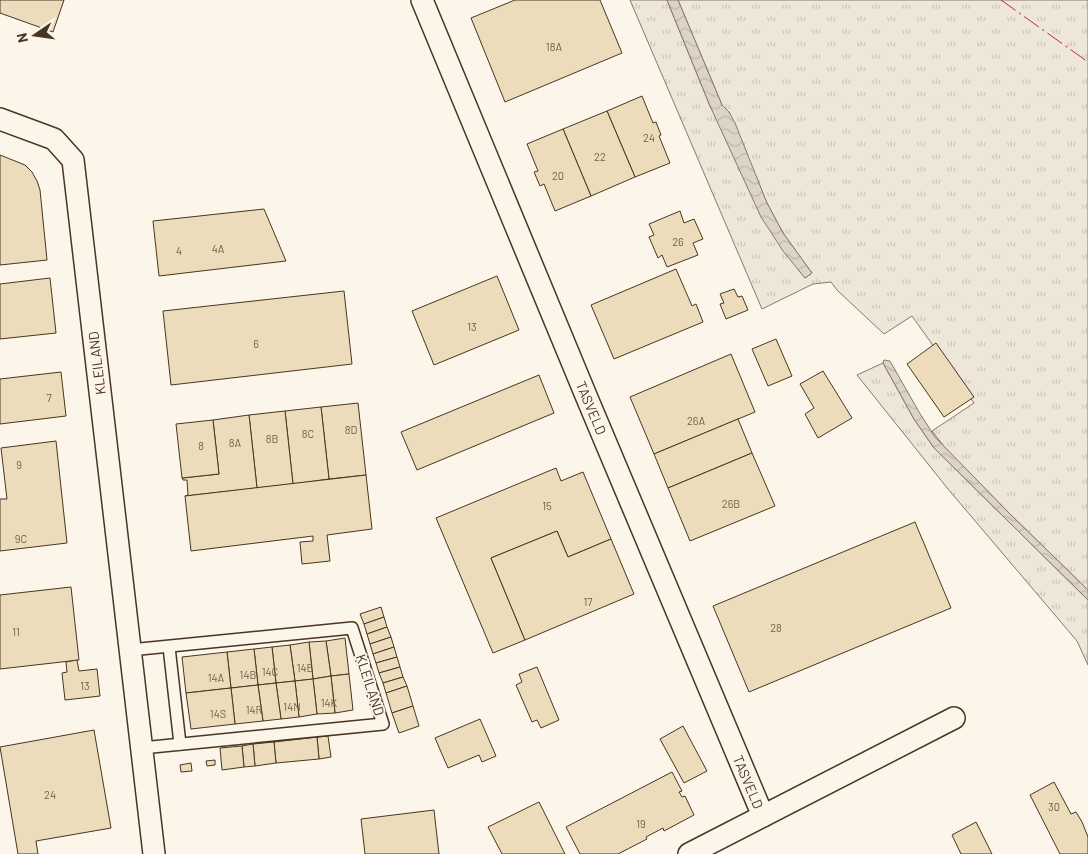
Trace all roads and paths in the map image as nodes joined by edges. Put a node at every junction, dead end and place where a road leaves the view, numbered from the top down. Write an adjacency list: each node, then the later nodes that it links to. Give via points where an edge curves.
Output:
1 (422, 0): 8 (street, TASVELD)
2 (0, 119): 4 (street, KLEILAND, via 54,139 73,160)
3 (169, 647): 4 (lane, KLEILAND); 6 (lane); 6 (lane, KLEILAND, via 352,628 383,724)
4 (130, 650): 7 (street, KLEILAND)
5 (954, 718): 8 (street, TASVELD)
6 (180, 744): 7 (lane, KLEILAND)
7 (142, 748): 9 (street, KLEILAND)
8 (763, 816): 10 (street, TASVELD)
9 (154, 854)
10 (689, 854)

